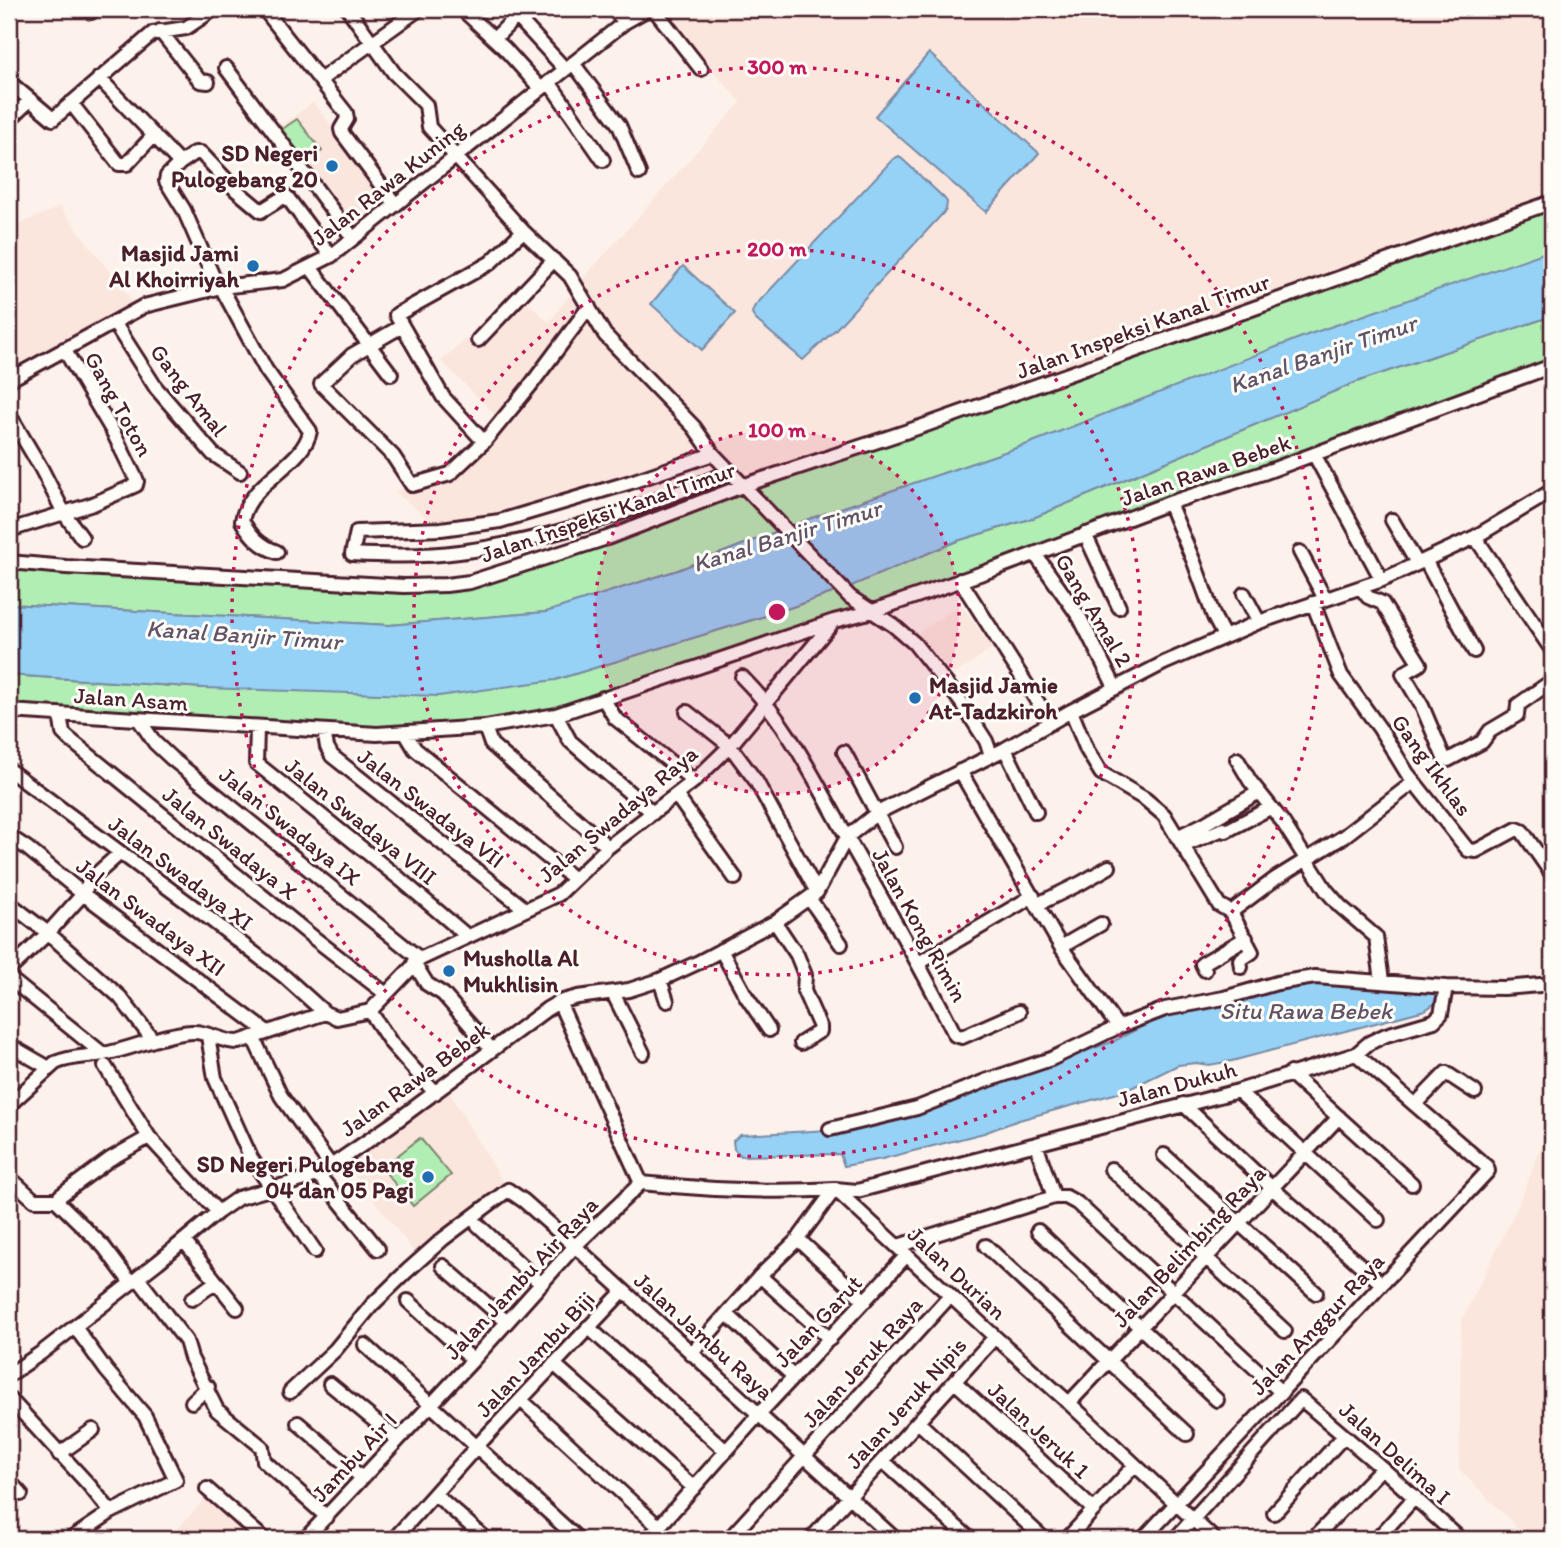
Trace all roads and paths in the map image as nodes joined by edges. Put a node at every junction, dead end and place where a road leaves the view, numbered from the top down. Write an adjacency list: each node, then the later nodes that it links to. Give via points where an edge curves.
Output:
1 (214, 9): 10 (street, via 186,28)
2 (264, 9): 17 (street)
3 (348, 9): 12 (street)
4 (419, 9): 12 (street)
5 (462, 9): 11 (street)
6 (613, 9): 9 (street)
7 (648, 9): 9 (street, Jalan Rawa Kuning)
8 (654, 9): 15 (street)
9 (625, 22): 13 (street, Jalan Rawa Kuning)
10 (160, 31): 16 (street); 19 (street, via 200,80)
11 (494, 38): 13 (street, via 519,19); 20 (street)
12 (373, 44): 17 (street); 25 (street, via 426,105 429,127)
13 (569, 66): 20 (street, Jalan Rawa Kuning); 28 (street, via 618,124)
14 (226, 68): 32 (street)
15 (701, 69)
16 (99, 78): 22 (street); 24 (street)
17 (320, 80): 30 (street, via 347,117 342,132)
18 (9, 82): 21 (street)
19 (208, 82)
20 (545, 85): 25 (street, Jalan Rawa Kuning); 26 (street)
21 (29, 101): 22 (street, via 53,119); 23 (street)
22 (71, 103): 24 (street, via 119,164 127,164)
23 (9, 121)
24 (153, 135): 27 (street)
25 (456, 157): 30 (street, Jalan Rawa Kuning); 31 (street)
26 (603, 160)
27 (180, 163): 33 (street, via 201,153 261,211 284,197 290,200); 36 (street, via 166,181)
28 (639, 173)
29 (1552, 202): 52 (street, Jalan Inspeksi Kanal Timur)
30 (395, 204): 32 (street, Jalan Rawa Kuning)
31 (523, 231): 34 (street); 39 (street, via 489,263 398,314)
32 (354, 238): 33 (street, Jalan Rawa Kuning)
33 (331, 256): 35 (street, Jalan Rawa Kuning)
34 (554, 260): 37 (street); 40 (street)
35 (310, 267): 36 (street, Jalan Rawa Kuning, via 283,279); 41 (street)
36 (220, 287): 38 (street, Jalan Rawa Kuning, via 144,306); 61 (street, via 266,370 310,431 303,448 246,505 242,521 257,542)
37 (589, 307): 47 (street); 48 (street, via 606,335 694,427)
38 (115, 324): 42 (street, Jalan Rawa Kuning); 50 (street, Gang Amal, via 156,388 213,454)
39 (402, 326): 41 (street); 47 (street, via 443,397)
40 (478, 340)
41 (370, 345): 44 (street); 47 (street, via 321,384 393,456 412,485 450,474)
42 (64, 349): 45 (street, Jalan Rawa Kuning); 55 (street, Gang Toton, via 138,484)
43 (1552, 366): 49 (street, Jalan Rawa Bebek)
44 (391, 374)
45 (9, 380)
46 (9, 414): 55 (street)
47 (484, 442)
48 (713, 454): 51 (street); 51 (street, via 500,521 357,532 352,554 458,552 555,533)
49 (1314, 454): 54 (street, Jalan Rawa Bebek); 67 (street)
50 (240, 472)
51 (730, 472): 52 (street)
52 (745, 485): 65 (street, Jalan Inspeksi Kanal Timur, via 582,546 495,575 446,585); 72 (street, via 850,597)
53 (1552, 491): 59 (street, Jalan Rawa Bebek)
54 (1169, 503): 58 (street, Jalan Rawa Bebek); 75 (street)
55 (64, 513): 57 (street); 60 (street)
56 (1392, 520): 64 (street)
57 (9, 531)
58 (1085, 534): 63 (street, Jalan Rawa Bebek); 71 (street)
59 (1475, 537): 64 (street, Jalan Rawa Bebek); 76 (street)
60 (82, 538)
61 (277, 552)
62 (1300, 552): 70 (street, Gang Ikhlas)
63 (1035, 554): 66 (street, Jalan Rawa Bebek); 80 (street, Gang Amal 2, via 1080,618)
64 (1421, 561): 67 (street, Jalan Rawa Bebek); 77 (street)
65 (9, 562)
66 (960, 580): 72 (street, Jalan Rawa Bebek); 89 (street)
67 (1382, 580): 68 (street, Jalan Rawa Bebek)
68 (1362, 587): 70 (street, Jalan Rawa Bebek); 79 (street, via 1368,597 1382,603 1420,664 1403,674 1448,760 1482,743 1490,731 1518,714 1518,705)
69 (1244, 594): 74 (street)
70 (1319, 601): 74 (street, Jalan Rawa Bebek); 102 (street, Gang Ikhlas, via 1342,675)
71 (1119, 607)
72 (873, 611): 73 (street, Jalan Rawa Bebek); 97 (street, via 894,625 930,662 967,711)
73 (834, 621): 81 (street, Jalan Rawa Bebek); 82 (street, Jalan Swadaya Raya)
74 (1259, 622): 75 (street, Jalan Rawa Bebek)
75 (1224, 636): 80 (street, Jalan Rawa Bebek)
76 (1550, 642)
77 (1474, 651)
78 (742, 677): 82 (street, Jalan Kong Rimin)
79 (1552, 681)
80 (1115, 687): 84 (street, Jalan Rawa Bebek)
81 (603, 698): 87 (street, Jalan Rawa Bebek); 101 (street, via 615,718)
82 (766, 702): 94 (street, Jalan Swadaya Raya); 110 (street, Jalan Kong Rimin)
83 (9, 711): 86 (street, Jalan Asam)
84 (1070, 711): 89 (street, Jalan Rawa Bebek); 111 (street, via 1101,773 1155,806)
85 (687, 712): 94 (street)
86 (60, 715): 88 (street, Jalan Asam); 145 (street, Jalan Swadaya X, via 68,738)
87 (555, 715): 90 (street, Jalan Rawa Bebek); 107 (street, via 570,741)
88 (140, 721): 91 (street, Jalan Asam); 134 (street, Jalan Swadaya IX, via 171,758)
89 (1051, 723): 95 (street, Jalan Rawa Bebek)
90 (485, 727): 93 (street, Jalan Rawa Bebek); 112 (street, via 491,744)
91 (254, 728): 92 (street, Jalan Rawa Bebek); 129 (street, Jalan Swadaya VIII, via 256,763)
92 (324, 731): 93 (street, Jalan Rawa Bebek); 124 (street, Jalan Swadaya VII, via 332,757)
93 (406, 734): 119 (street, via 415,749)
94 (730, 746): 101 (street, Jalan Swadaya Raya); 121 (street, via 756,781)
95 (1006, 749): 97 (street, Jalan Rawa Bebek); 106 (street)
96 (844, 752): 108 (street)
97 (991, 755): 100 (street, Jalan Rawa Bebek)
98 (1237, 759): 103 (street)
99 (9, 770): 114 (street, Jalan Swadaya XI)
100 (960, 771): 108 (street, Jalan Rawa Bebek); 122 (street)
101 (694, 781): 104 (street, Jalan Swadaya Raya)
102 (1414, 782): 115 (street, via 1343,837); 117 (street, Gang Ikhlas, via 1468,850 1476,851 1517,829)
103 (1259, 792): 105 (street); 111 (street)
104 (676, 795): 107 (street, Jalan Swadaya Raya); 118 (street)
105 (1270, 808): 111 (street, via 1226,831); 115 (street)
106 (1036, 812)
107 (653, 813): 112 (street, Jalan Swadaya Raya)
108 (877, 813): 110 (street, Jalan Rawa Bebek); 113 (street)
109 (9, 836): 120 (street, Jalan Swadaya XII)
110 (847, 837): 121 (street, Jalan Rawa Bebek); 135 (street, Jalan Kong Rimin)
111 (1180, 841): 125 (street, via 1219,905)
112 (608, 847): 119 (street, Jalan Swadaya Raya)
113 (895, 847)
114 (116, 851): 120 (street); 150 (street, Jalan Swadaya XI, via 263,960)
115 (1306, 858): 125 (street); 141 (street, via 1340,906 1376,937)
116 (1110, 867): 122 (street)
117 (1552, 874)
118 (735, 878)
119 (574, 879): 124 (street, Jalan Swadaya Raya, via 559,894)
120 (79, 891): 128 (street); 153 (street, Jalan Swadaya XII)
121 (813, 895): 126 (street, Jalan Rawa Bebek); 131 (street)
122 (1036, 900): 132 (street); 135 (street)
123 (9, 903): 128 (street)
124 (525, 909): 129 (street, Jalan Swadaya Raya)
125 (1231, 912): 130 (street)
126 (775, 922): 133 (street, Jalan Rawa Bebek); 157 (street, via 797,955 805,975 804,991 820,1027)
127 (1101, 924): 132 (street)
128 (46, 932): 137 (street); 156 (street, via 120,997)
129 (467, 936): 134 (street, Jalan Swadaya Raya)
130 (1245, 938): 136 (street, via 1252,953 1240,960); 138 (street, via 1202,964)
131 (841, 944)
132 (1062, 947): 151 (street)
133 (721, 950): 140 (street, Jalan Rawa Bebek); 152 (street)
134 (417, 961): 145 (street, Jalan Swadaya Raya); 159 (street, Jalan Swadaya IX, via 427,984 443,994)
135 (919, 963): 149 (street, Jalan Kong Rimin, via 955,1035 965,1036)
136 (1241, 967)
137 (9, 970)
138 (1205, 970)
139 (9, 978): 162 (street)
140 (660, 980): 144 (street, Jalan Rawa Bebek); 146 (street)
141 (1382, 981): 143 (street); 151 (street, via 1297,979 1165,1009)
142 (1552, 984): 143 (street)
143 (1446, 987): 161 (street, Jalan Dukuh, via 1441,1014 1434,1020 1385,1035)
144 (613, 993): 147 (street, Jalan Rawa Bebek); 160 (street)
145 (386, 994): 148 (street, Jalan Swadaya Raya)
146 (667, 1000)
147 (559, 1002): 159 (street, Jalan Rawa Bebek); 181 (street)
148 (370, 1011): 150 (street, via 337,1018); 167 (street, via 391,1044)
149 (1020, 1012)
150 (325, 1013): 153 (street)
151 (1118, 1027): 172 (street, via 1051,1059 917,1108)
152 (768, 1030)
153 (266, 1031): 155 (street)
154 (208, 1036): 155 (street, via 231,1042); 156 (street, via 194,1032); 184 (street, via 218,1087 251,1158)
155 (253, 1037): 177 (street, via 282,1096)
156 (153, 1040): 162 (street)
157 (801, 1044)
158 (9, 1045): 163 (street)
159 (492, 1050): 167 (street, Jalan Rawa Bebek)
160 (643, 1053)
161 (1356, 1054): 164 (street, Jalan Dukuh); 170 (street)
162 (104, 1060): 163 (street, via 63,1059); 173 (street)
163 (49, 1068): 169 (street)
164 (1290, 1073): 165 (street, Jalan Dukuh); 171 (street)
165 (1237, 1091): 168 (street, Jalan Dukuh); 175 (street)
166 (1475, 1092): 170 (street, via 1447,1073)
167 (435, 1093): 177 (street, Jalan Rawa Bebek)
168 (1183, 1104): 174 (street, Jalan Dukuh); 183 (street)
169 (9, 1105)
170 (1415, 1105): 206 (street, Jalan Anggur Raya, via 1488,1171)
171 (1339, 1117): 175 (street, Jalan Belimbing Raya); 182 (street)
172 (830, 1129)
173 (149, 1137): 186 (street); 188 (street)
174 (1036, 1144): 185 (street, Jalan Dukuh, via 857,1191); 187 (street)
175 (1305, 1153): 183 (street, Jalan Belimbing Raya); 189 (street)
176 (1164, 1155): 190 (street)
177 (331, 1166): 179 (street, Jalan Rawa Bebek)
178 (1111, 1169): 200 (street)
179 (317, 1173): 184 (street, Jalan Rawa Bebek); 197 (street)
180 (9, 1177): 203 (street, via 34,1200 56,1200)
181 (640, 1182): 185 (street, via 778,1192); 195 (street, Jalan Jambu Air Raya)
182 (1412, 1184)
183 (1272, 1188): 190 (street, Jalan Belimbing Raya); 206 (street)
184 (272, 1189): 188 (street, Jalan Rawa Bebek, via 238,1198); 198 (street)
185 (835, 1189): 193 (street); 199 (street, Jalan Durian)
186 (60, 1196)
187 (1054, 1197): 199 (street); 208 (street, via 1077,1203)
188 (218, 1212): 194 (street, Jalan Rawa Bebek)
189 (1378, 1220)
190 (1239, 1223): 200 (street, Jalan Belimbing Raya); 209 (street)
191 (478, 1225): 205 (street)
192 (1038, 1231): 219 (street)
193 (798, 1239): 202 (street); 213 (street)
194 (184, 1241): 203 (street, Jalan Rawa Bebek); 204 (street)
195 (575, 1246): 205 (street, Jalan Jambu Air Raya); 207 (street, Jalan Jambu Raya); 233 (street, Jalan Jambu Raya, via 508,1189 406,1272)
196 (986, 1246): 226 (street)
197 (378, 1249)
198 (315, 1251)
199 (903, 1251): 210 (street, Jalan Durian); 213 (street, Jalan Garut)
200 (1206, 1258): 208 (street, Jalan Belimbing Raya); 220 (street)
201 (443, 1266): 216 (street)
202 (760, 1276): 215 (street); 222 (street)
203 (134, 1281): 217 (street, Jalan Rawa Bebek); 232 (street, via 186,1341)
204 (216, 1282): 211 (street); 214 (street)
205 (540, 1283): 216 (street, Jalan Jambu Air Raya)
206 (1382, 1284): 234 (street, Jalan Anggur Raya)
207 (623, 1290): 218 (street, Jalan Jambu Biji); 224 (street, Jalan Jambu Raya)
208 (1173, 1293): 219 (street, Jalan Belimbing Raya); 234 (street)
209 (1316, 1293)
210 (950, 1296): 221 (street, Jalan Durian); 251 (street, Jalan Jeruk Raya)
211 (192, 1299)
212 (408, 1301): 225 (street)
213 (865, 1301): 222 (street, Jalan Garut)
214 (237, 1308)
215 (727, 1314): 224 (street); 229 (street)
216 (508, 1322): 225 (street, Jalan Jambu Air Raya)
217 (75, 1327): 228 (street, Jalan Rawa Bebek); 265 (street, via 145,1416 176,1480)
218 (588, 1327): 227 (street, Jalan Jambu Biji); 249 (street)
219 (1140, 1328): 226 (street, Jalan Belimbing Raya); 237 (street)
220 (1285, 1331)
221 (995, 1337): 230 (street, Jalan Jeruk Nipis); 239 (street, Jalan Durian)
222 (830, 1339): 229 (street, Jalan Garut)
223 (366, 1345): 240 (street)
224 (691, 1354): 241 (street, Jalan Jambu Raya)
225 (473, 1360): 240 (street, Jalan Jambu Air Raya)
226 (1108, 1361): 239 (street, Jalan Belimbing Raya); 245 (street)
227 (554, 1364): 236 (street, Jalan Jambu Biji); 257 (street)
228 (12, 1369)
229 (794, 1377): 241 (street, Jalan Garut)
230 (955, 1381): 242 (street, Jalan Jeruk Nipis); 264 (street, Jalan Jeruk 1)
231 (330, 1384): 247 (street)
232 (208, 1387): 238 (street); 267 (street, via 217,1410 262,1447 264,1461)
233 (290, 1392)
234 (1282, 1393): 263 (street, Jalan Anggur Raya)
235 (9, 1398): 250 (street)
236 (521, 1400): 248 (street, Jalan Jambu Biji); 269 (street)
237 (1217, 1400)
238 (192, 1402)
239 (1069, 1403): 253 (street, Jalan Durian)
240 (432, 1404): 247 (street, Jambu Air I); 248 (street)
241 (759, 1414): 249 (street, Jalan Garut); 251 (street, Jalan Jambu Raya)
242 (918, 1422): 252 (street, Jalan Jeruk Nipis); 282 (street)
243 (299, 1423): 255 (street)
244 (93, 1430): 250 (street)
245 (1187, 1434)
246 (1344, 1436): 254 (street, Jalan Delima I); 266 (street); 268 (street, Jalan Delima I, via 1301,1399)
247 (398, 1440): 255 (street, Jambu Air I)
248 (478, 1445): 260 (street, Jalan Jambu Biji); 277 (street)
249 (726, 1451): 257 (street, Jalan Garut)
250 (59, 1454): 265 (street)
251 (804, 1456): 261 (street, Jalan Jambu Raya); 279 (street, Jalan Jeruk Raya)
252 (883, 1461): 261 (street, Jalan Jeruk Nipis); 281 (street)
253 (1135, 1465): 263 (street, Jalan Durian); 264 (street)
254 (1382, 1468): 262 (street, Jalan Delima I); 287 (street)
255 (362, 1478): 267 (street, Jambu Air I)
256 (9, 1480): 259 (street)
257 (694, 1488): 269 (street, Jalan Garut)
258 (207, 1489): 274 (street)
259 (21, 1494)
260 (435, 1494): 270 (street, Jalan Jambu Biji); 276 (street)
261 (849, 1497): 271 (street, Jalan Jeruk Nipis); 280 (street, Jalan Jambu Raya)
262 (1415, 1497): 272 (street, Jalan Delima I); 288 (street)
263 (1176, 1504): 268 (street, Jalan Durian); 284 (street, Jalan Anggur Raya)
264 (1094, 1510): 283 (street)
265 (111, 1512): 273 (street)
266 (1275, 1513)
267 (327, 1517): 275 (street, Jambu Air I)
268 (1193, 1520): 285 (street); 286 (street, Jalan Durian)
269 (659, 1527): 278 (street, Jalan Garut)
270 (403, 1536)
271 (816, 1538)
272 (1454, 1538)
273 (71, 1539)
274 (264, 1539)
275 (305, 1539)
276 (486, 1539)
277 (578, 1539)
278 (648, 1539)
279 (729, 1539)
280 (895, 1539)
281 (970, 1539)
282 (1044, 1539)
283 (1066, 1539)
284 (1143, 1539)
285 (1175, 1539)
286 (1214, 1539)
287 (1312, 1539)
288 (1377, 1539)

